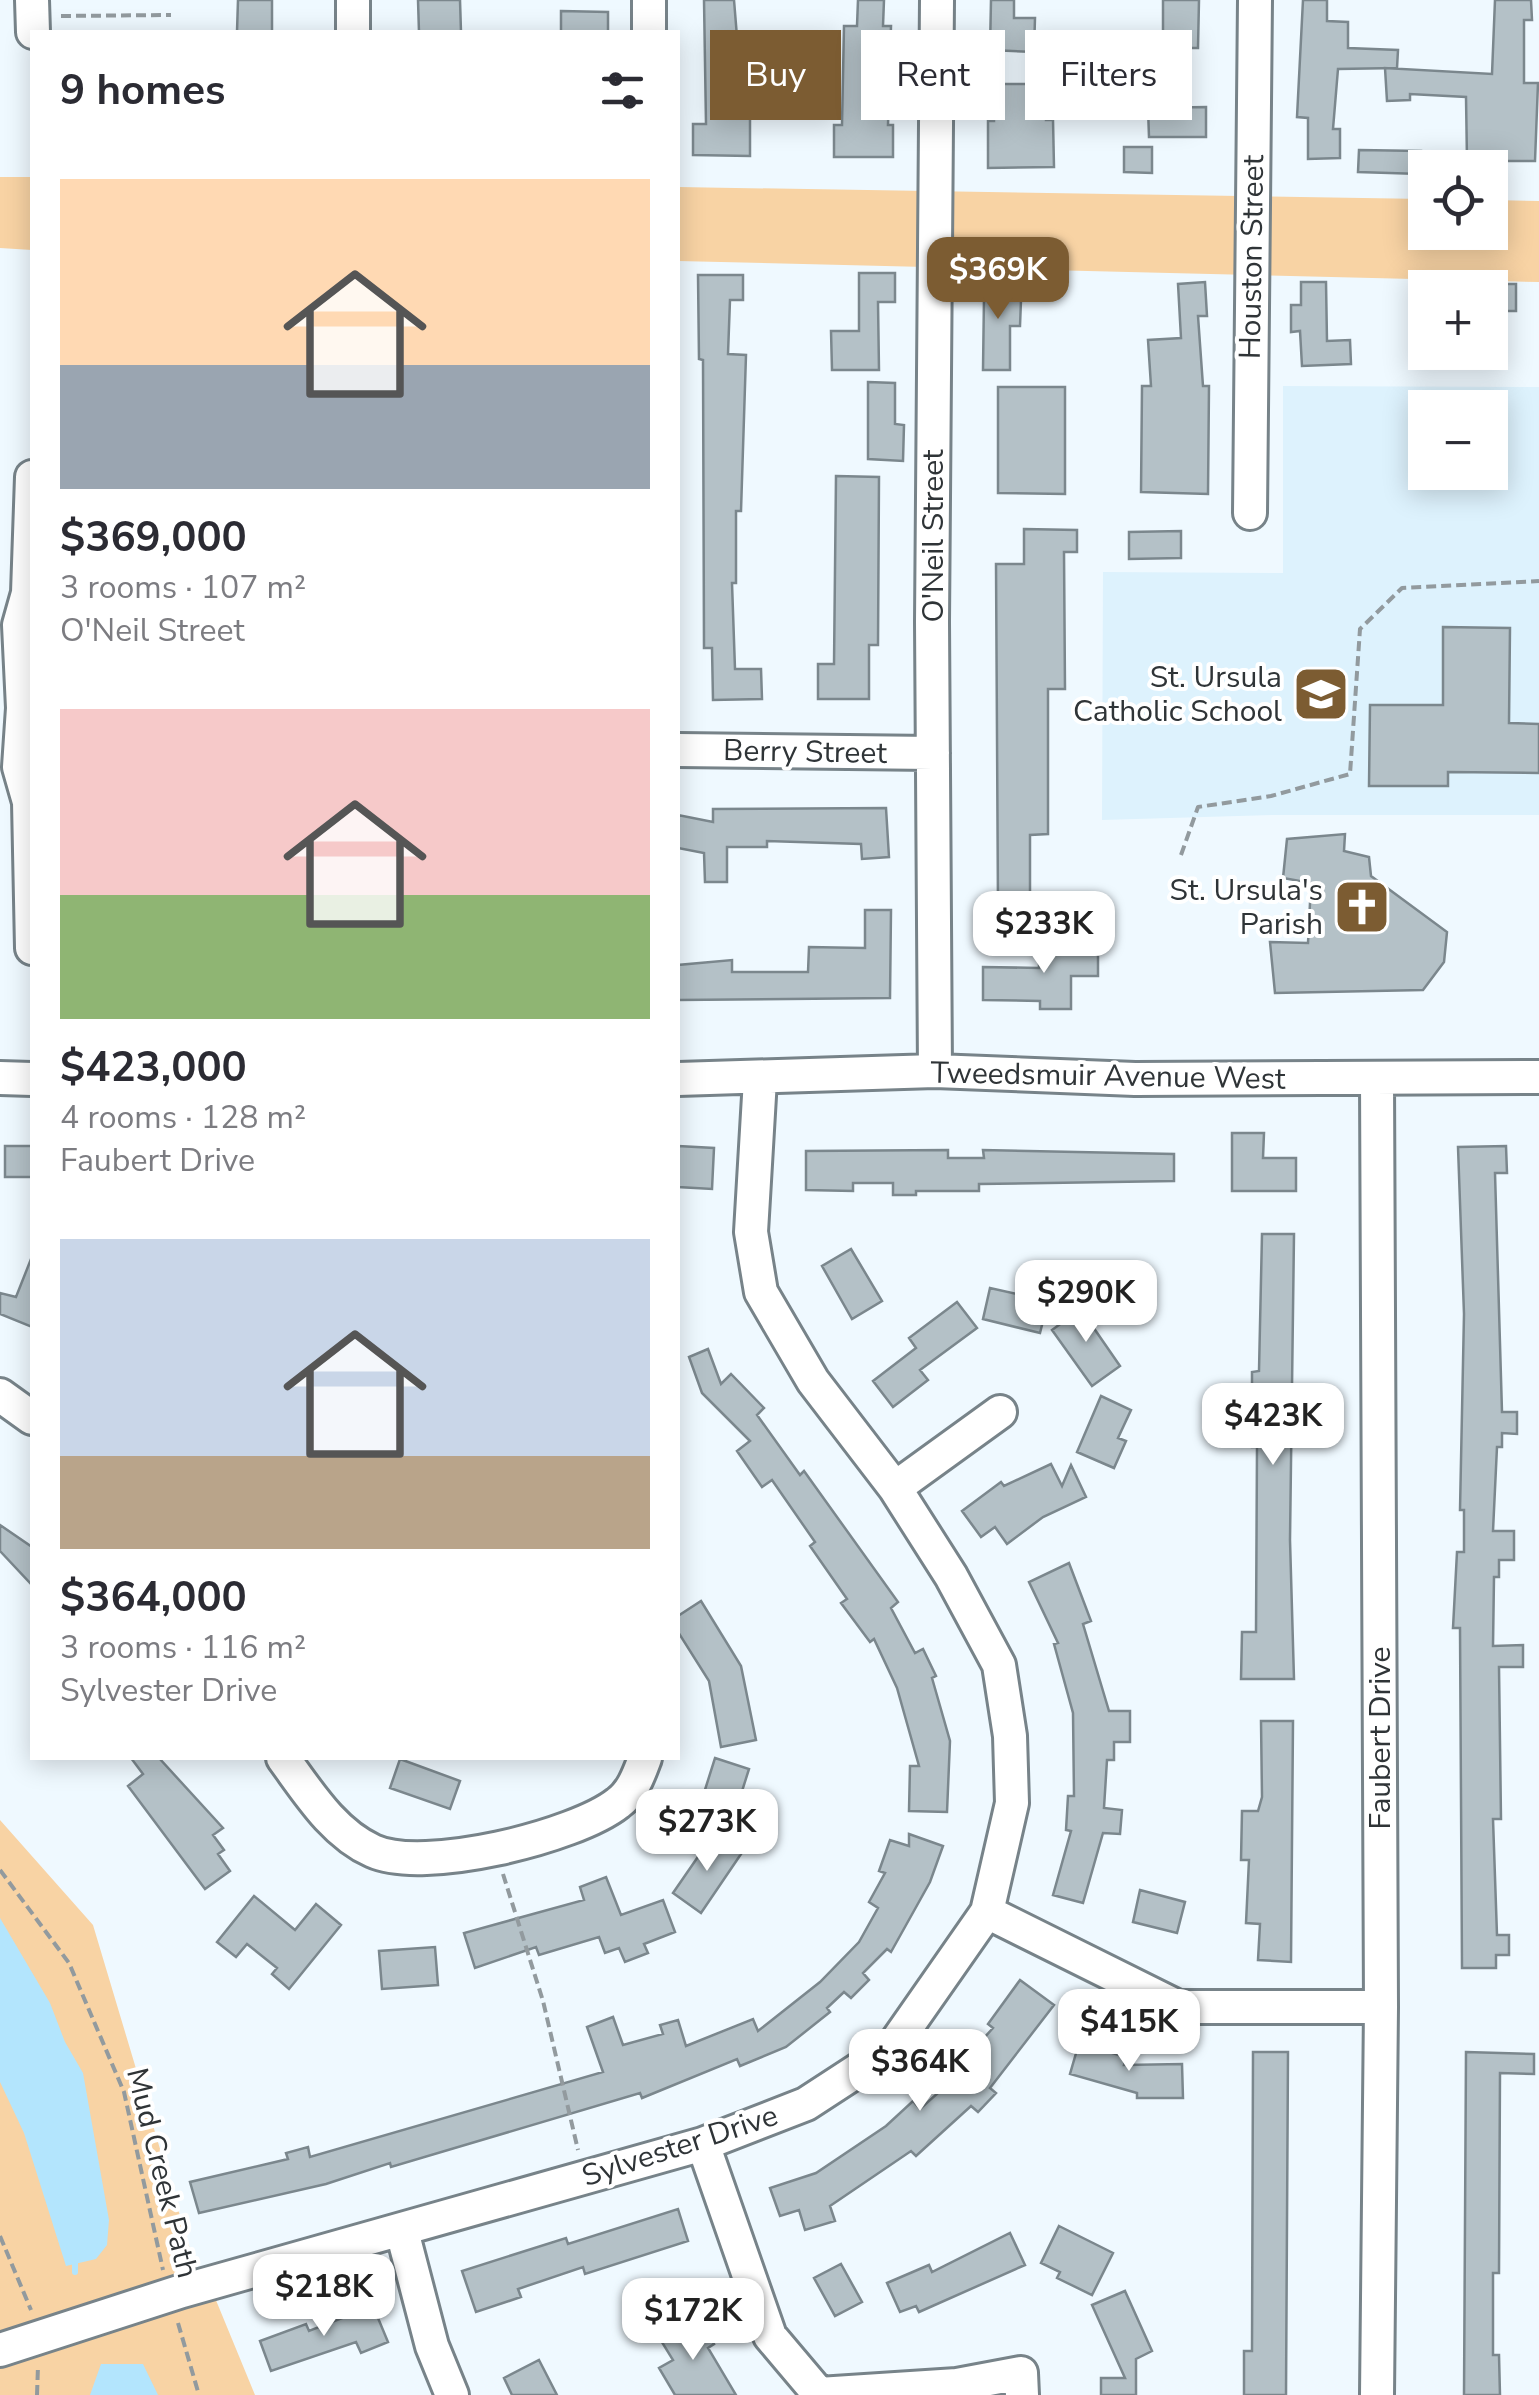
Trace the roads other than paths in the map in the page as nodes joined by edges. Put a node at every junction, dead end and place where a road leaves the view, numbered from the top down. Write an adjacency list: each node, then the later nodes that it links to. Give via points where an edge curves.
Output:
1 (353, 0): 5 (street)
2 (649, 0): 6 (street)
3 (938, 0): 10 (street, O'Neil Street)
4 (1255, 0): 7 (street, Houston Street)
5 (353, 30)
6 (649, 30)
7 (1250, 513)
8 (30, 536): 11 (street, via 28,593 19,625 19,766 29,802)
9 (680, 750): 10 (street, Berry Street)
10 (933, 754): 12 (street, O'Neil Street)
11 (30, 851)
12 (934, 1071): 17 (street, Tweedsmuir Avenue West); 18 (street, Tweedsmuir Avenue West)
13 (1539, 1077): 18 (street, Tweedsmuir Avenue West)
14 (0, 1078): 15 (street)
15 (30, 1079)
16 (680, 1079): 17 (street, Tweedsmuir Avenue West)
17 (760, 1079): 22 (street, Sylvester Drive, via 750,1232 760,1292 813,1381)
18 (1377, 1080): 26 (street, Faubert Drive)
19 (0, 1395): 21 (street)
20 (1000, 1412): 22 (street)
21 (30, 1417)
22 (895, 1488): 25 (street, Sylvester Drive, via 999,1665 1012,1803)
23 (284, 1760): 24 (street, via 328,1818 377,1853 434,1861 495,1848 610,1808 632,1788)
24 (645, 1760)
25 (987, 1912): 26 (street, via 1178,2008); 27 (street, Sylvester Drive, via 892,2048 806,2104)
26 (1381, 2007): 32 (street, Faubert Drive)
27 (703, 2144): 28 (street, Sylvester Drive); 31 (street, via 770,2336 820,2394 1021,2373)
28 (402, 2231): 29 (street, Sylvester Drive, via 169,2294); 30 (street)
29 (0, 2350)
30 (452, 2395)
31 (1022, 2395)
32 (1377, 2395)

